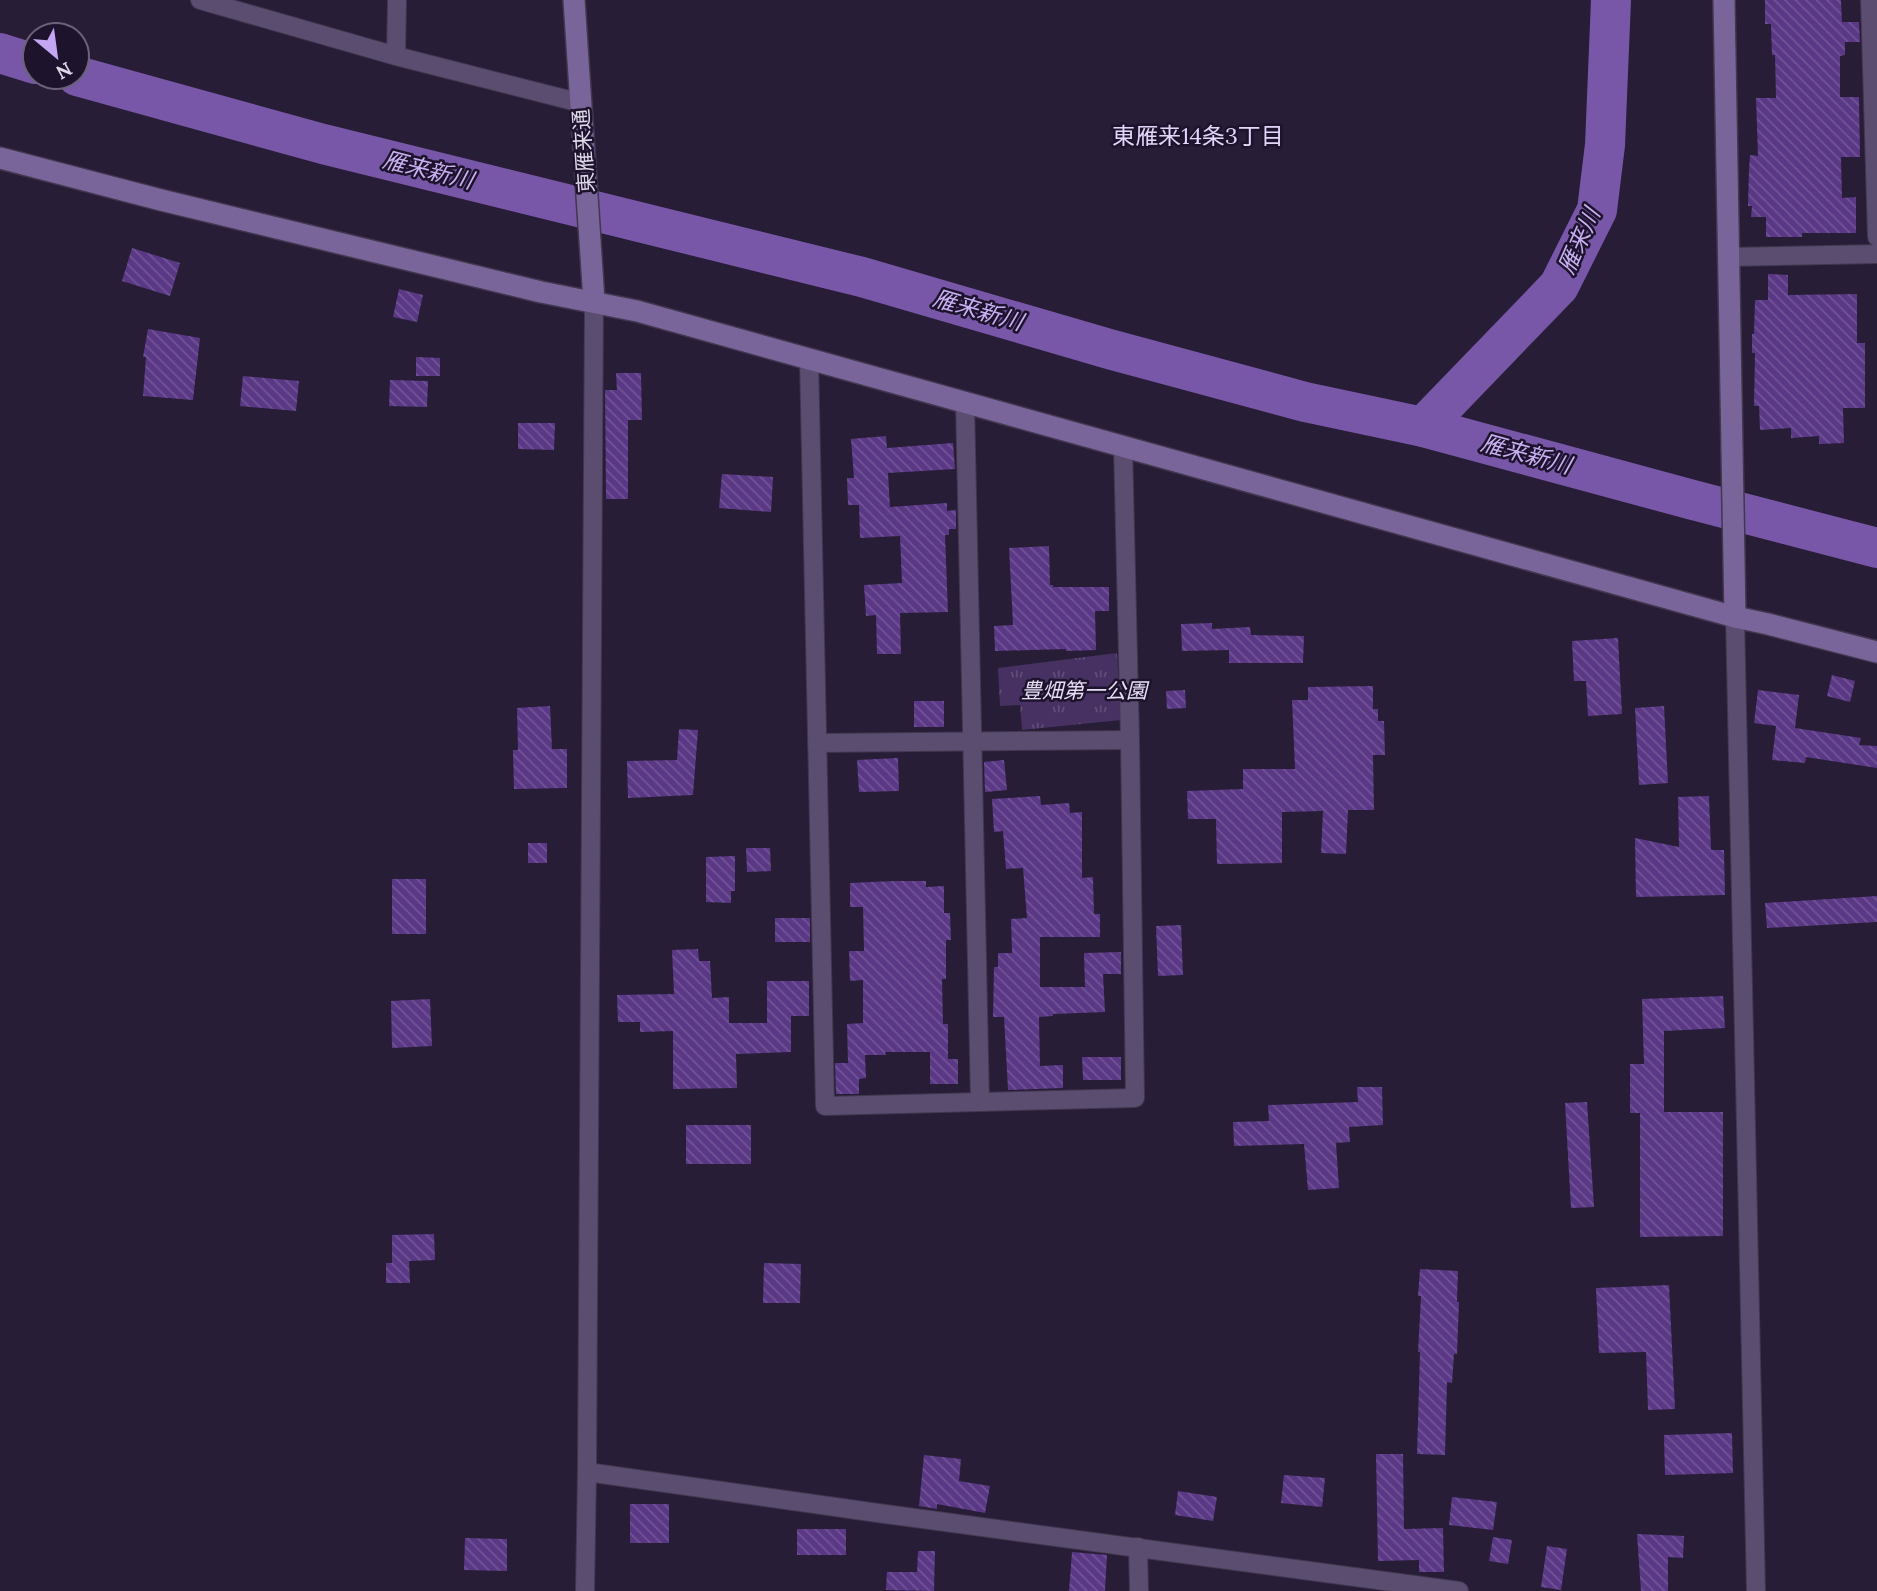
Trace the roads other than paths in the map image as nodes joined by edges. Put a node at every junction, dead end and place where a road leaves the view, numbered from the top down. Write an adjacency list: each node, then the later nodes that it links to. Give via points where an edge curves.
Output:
1 (200, 0): 6 (street)
2 (397, 0): 6 (street)
3 (574, 0): 7 (street, 東雁来通)
4 (1724, 0): 11 (street)
5 (1870, 0): 9 (street)
6 (396, 56): 7 (street)
7 (581, 103): 12 (street, 東雁来通)
8 (0, 158): 12 (street, via 513,286)
9 (1877, 237)
10 (1877, 254): 11 (street)
11 (1728, 257): 16 (street)
12 (593, 301): 13 (street); 22 (street)
13 (809, 359): 14 (street); 19 (street)
14 (965, 402): 15 (street); 20 (street)
15 (1123, 446): 16 (street); 18 (street)
16 (1735, 617): 17 (street); 27 (street)
17 (1877, 652)
18 (1130, 740): 20 (street); 21 (street, via 1135,1098)
19 (817, 743): 20 (street); 21 (street, via 825,1105)
20 (971, 743): 21 (street)
21 (979, 1102)
22 (587, 1472): 23 (street); 24 (street)
23 (1138, 1548): 25 (street); 26 (street)
24 (585, 1591)
25 (1139, 1591)
26 (1459, 1591)
27 (1756, 1591)

